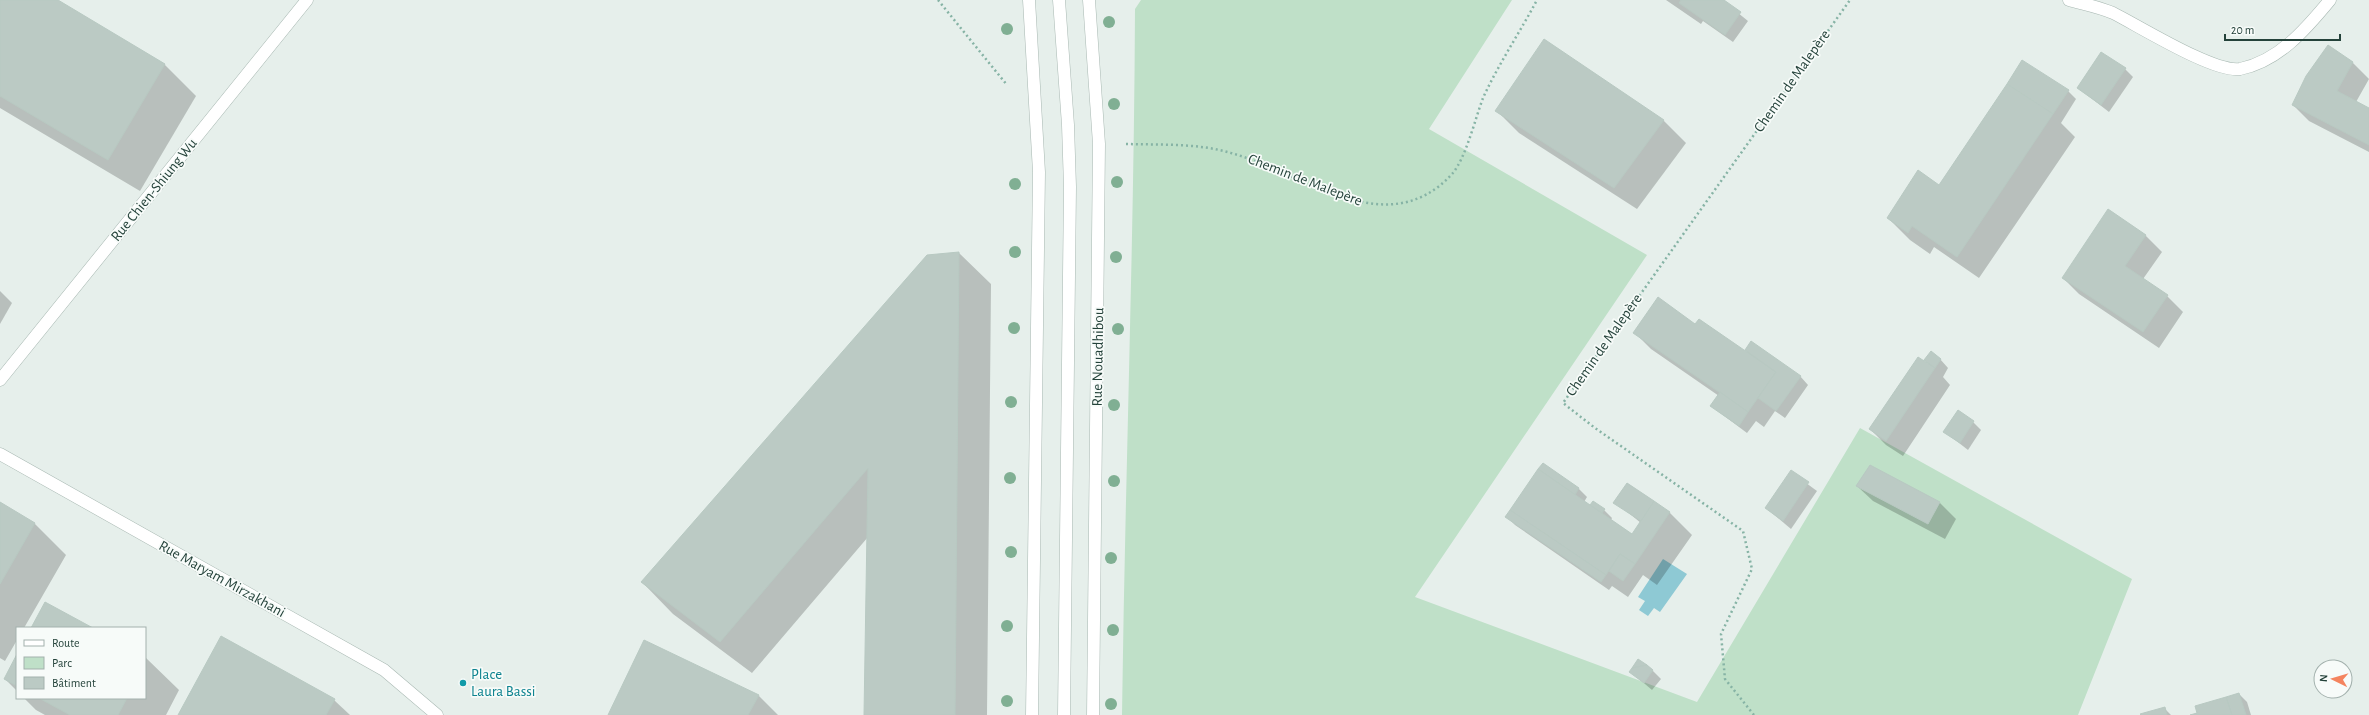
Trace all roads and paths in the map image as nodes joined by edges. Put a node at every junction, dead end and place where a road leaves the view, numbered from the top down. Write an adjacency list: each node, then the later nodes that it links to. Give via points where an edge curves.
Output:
1 (308, 0): 12 (street, Rue Chien-Shiung Wu)
2 (938, 0): 10 (path, via 1018,99)
3 (1029, 0): 10 (street)
4 (1060, 0): 16 (street, Rue Nouadhibou, via 1070,187)
5 (1089, 0): 11 (street, Rue Nouadhibou)
6 (1537, 0): 11 (path, Chemin de Malepère, via 1484,98 1453,173 1421,196 1403,204 1360,204 1257,160 1229,152 1184,145)
7 (1850, 0): 18 (path, Chemin de Malepère, via 1563,403 1743,531 1752,569 1721,634 1725,679)
8 (2069, 0): 9 (street, via 2111,12 2207,62 2238,69 2263,61 2302,34)
9 (2330, 0)
10 (1037, 109): 15 (street, via 1039,179)
11 (1100, 144): 17 (street, Rue Nouadhibou)
12 (0, 380)
13 (0, 454): 14 (street, Rue Maryam Mirzakhani, via 384,670)
14 (437, 715)
15 (1032, 715)
16 (1064, 715)
17 (1093, 715)
18 (1754, 715)

